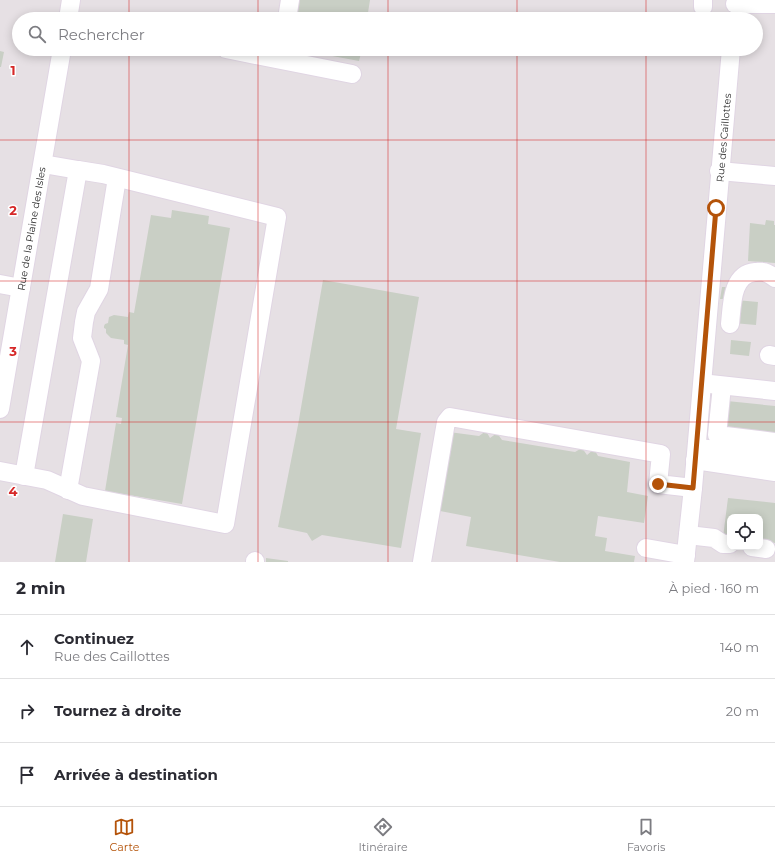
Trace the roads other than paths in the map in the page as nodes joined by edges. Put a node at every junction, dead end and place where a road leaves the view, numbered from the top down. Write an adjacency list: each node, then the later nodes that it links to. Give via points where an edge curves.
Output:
1 (71, 0): 5 (street)
2 (290, 0): 6 (street)
3 (775, 4): 4 (street)
4 (734, 8)
5 (70, 12)
6 (287, 12)
7 (61, 56): 11 (street, Rue de la Plaine des Isles)
8 (287, 56): 10 (street)
9 (729, 56): 13 (street, Rue des Caillottes)
10 (352, 74)
11 (43, 164): 12 (street); 18 (street, Rue de la Plaine des Isles)
12 (78, 170): 15 (street); 30 (street)
13 (719, 171): 14 (street); 21 (street, Rue des Caillottes)
14 (775, 176)
15 (117, 178): 32 (street, via 99,289 86,312 84,322 82,338 91,361); 32 (street, via 277,216 225,524 83,496)
16 (775, 278): 19 (street, via 764,272 750,273 740,280 732,298)
17 (0, 284): 18 (street)
18 (21, 288): 20 (street, Rue de la Plaine des Isles)
19 (730, 324)
20 (5, 356): 24 (street, Rue de la Plaine des Isles)
21 (702, 384): 22 (street); 26 (street, Rue des Caillottes)
22 (722, 386): 23 (street); 25 (street, via 717,436)
23 (775, 392)
24 (0, 408)
25 (775, 442)
26 (696, 454): 27 (street); 29 (street); 31 (street, Rue des Caillottes)
27 (775, 454)
28 (0, 471): 30 (street)
29 (775, 472)
30 (24, 476): 32 (street, via 47,480)
31 (693, 488): 33 (street, Rue des Caillottes); 37 (street, via 658,484 661,454 450,417 446,422)
32 (68, 490)
33 (688, 535): 34 (street, via 714,538); 36 (street, Rue des Caillottes)
34 (727, 544)
35 (646, 548): 36 (street, via 676,552)
36 (686, 558)
37 (422, 562)

